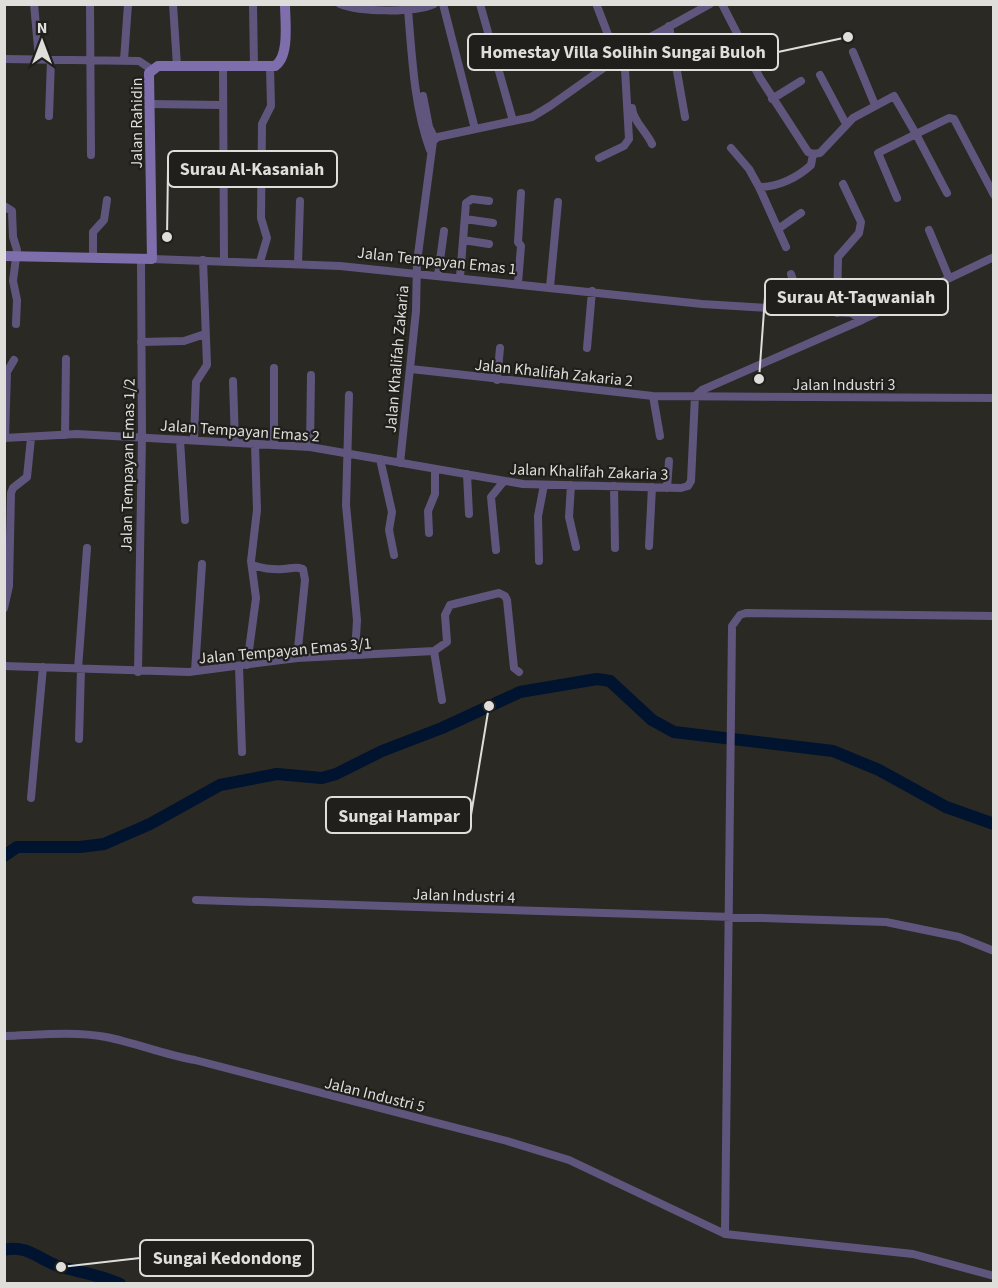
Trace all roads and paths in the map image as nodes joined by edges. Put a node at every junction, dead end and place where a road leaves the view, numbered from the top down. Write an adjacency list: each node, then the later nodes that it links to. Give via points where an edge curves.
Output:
1 (34, 4): 21 (street)
2 (90, 4): 23 (street)
3 (128, 4): 24 (street)
4 (172, 4): 25 (street)
5 (253, 4): 27 (street)
6 (285, 4): 28 (street, via 282,57)
7 (340, 4): 14 (street, via 356,11)
8 (434, 4): 14 (street)
9 (443, 4): 42 (street)
10 (480, 4): 40 (street)
11 (710, 4): 15 (street)
12 (722, 4): 34 (street)
13 (597, 6): 19 (street)
14 (408, 10): 47 (street, via 412,62)
15 (669, 26): 17 (street); 39 (street)
16 (647, 46): 17 (street)
17 (633, 51): 19 (street); 31 (street)
18 (853, 52): 37 (street)
19 (617, 58): 40 (street, via 532,117)
20 (4, 59): 21 (street)
21 (39, 59): 22 (street)
22 (51, 60): 23 (street); 38 (street)
23 (91, 60): 24 (street); 49 (street)
24 (124, 60): 29 (street, via 144,62)
25 (177, 66): 26 (street, Jalan Rahidin); 29 (street, Jalan Rahidin)
26 (223, 67): 27 (street, Jalan Rahidin); 36 (street)
27 (254, 67): 28 (street, Jalan Rahidin)
28 (270, 67): 78 (street, via 271,106 262,124 261,218 267,238)
29 (151, 69): 35 (street, Jalan Rahidin)
30 (820, 75): 41 (street)
31 (626, 76): 45 (street, via 631,81 633,117); 50 (street, via 629,139 624,146)
32 (801, 81): 34 (street)
33 (423, 96): 44 (street)
34 (772, 99): 48 (street, via 804,147)
35 (149, 104): 36 (street); 75 (street, Jalan Rahidin)
36 (223, 105): 77 (street)
37 (875, 105): 41 (street); 43 (street, via 894,96)
38 (49, 116)
39 (685, 117)
40 (513, 120): 42 (street)
41 (846, 124): 48 (street, via 825,148)
42 (475, 129): 44 (street)
43 (916, 134): 54 (street); 55 (street, via 954,119); 56 (street, via 878,153)
44 (435, 139): 47 (street)
45 (652, 144)
46 (731, 148): 52 (street)
47 (431, 152): 80 (street, Jalan Khalifah Zakaria)
48 (813, 154): 52 (street, via 811,165 803,171 781,183)
49 (91, 155)
50 (598, 158)
51 (843, 184): 89 (street, via 861,229 838,257)
52 (759, 187): 65 (street)
53 (521, 193): 85 (street)
54 (947, 193)
55 (993, 195)
56 (897, 198)
57 (107, 200): 74 (street, via 105,220 93,232)
58 (300, 201): 79 (street)
59 (489, 201): 63 (street, via 469,199)
60 (558, 202): 86 (street)
61 (4, 206): 72 (street, via 12,211)
62 (801, 213): 65 (street)
63 (465, 219): 64 (street); 68 (street)
64 (493, 223)
65 (778, 229): 70 (street)
66 (929, 230): 84 (street)
67 (444, 231): 82 (street)
68 (463, 240): 69 (street); 83 (street)
69 (489, 244)
70 (786, 247)
71 (4, 256): 72 (street, Jalan Tempayan Emas 1)
72 (17, 256): 74 (street, Jalan Tempayan Emas 1); 91 (street, via 13,281)
73 (993, 257): 84 (street)
74 (93, 258): 75 (street, Jalan Tempayan Emas 1)
75 (146, 259): 76 (street, Jalan Tempayan Emas 1); 93 (street, Jalan Tempayan Emas 1/2)
76 (203, 260): 77 (street, Jalan Tempayan Emas 1); 92 (street)
77 (224, 261): 78 (street, Jalan Tempayan Emas 1)
78 (260, 262): 79 (street, Jalan Tempayan Emas 1)
79 (298, 264): 80 (street, Jalan Tempayan Emas 1)
80 (417, 274): 82 (street, Jalan Tempayan Emas 1); 99 (street, Jalan Khalifah Zakaria)
81 (791, 274): 88 (street)
82 (438, 275): 83 (street, Jalan Tempayan Emas 1)
83 (460, 277): 85 (street, Jalan Tempayan Emas 1)
84 (949, 278): 90 (street)
85 (518, 283): 86 (street, Jalan Tempayan Emas 1)
86 (550, 287): 87 (street, Jalan Tempayan Emas 1)
87 (591, 291): 88 (street, Jalan Tempayan Emas 1, via 702,304); 95 (street)
88 (803, 310): 89 (street, Jalan Tempayan Emas 1)
89 (837, 313): 90 (street, Jalan Tempayan Emas 1, via 856,314)
90 (862, 320): 105 (street, via 760,363)
91 (16, 324)
92 (206, 334): 93 (street, via 184,341); 113 (street, via 207,364 196,382)
93 (141, 342): 111 (street, Jalan Tempayan Emas 1/2)
94 (500, 348): 101 (street)
95 (587, 348)
96 (66, 359): 107 (street)
97 (14, 360): 109 (street, via 7,372)
98 (274, 368): 116 (street)
99 (411, 369): 101 (street, Jalan Khalifah Zakaria 2); 121 (street, Jalan Khalifah Zakaria)
100 (311, 375): 117 (street)
101 (497, 380): 104 (street, Jalan Khalifah Zakaria 2)
102 (233, 381): 114 (street)
103 (349, 395): 118 (street)
104 (653, 396): 105 (street, Jalan Khalifah Zakaria 2); 108 (street)
105 (695, 396): 106 (street, Jalan Industri 3); 129 (street, Jalan Khalifah Zakaria 3, via 691,481 684,488)
106 (993, 398)
107 (65, 435): 110 (street, Jalan Tempayan Emas 2); 111 (street, Jalan Tempayan Emas 2)
108 (660, 436)
109 (5, 438): 110 (street, Jalan Tempayan Emas 2)
110 (31, 438): 142 (street, via 27,477 12,490 9,586)
111 (142, 438): 112 (street, Jalan Tempayan Emas 2); 152 (street, Jalan Tempayan Emas 1/2)
112 (180, 440): 113 (street, Jalan Tempayan Emas 2); 131 (street)
113 (194, 440): 114 (street, Jalan Tempayan Emas 2)
114 (235, 443): 115 (street, Jalan Tempayan Emas 2)
115 (255, 444): 116 (street, Jalan Tempayan Emas 2); 141 (street, via 257,510)
116 (274, 445): 117 (street, Jalan Tempayan Emas 2)
117 (310, 447): 118 (street, Jalan Tempayan Emas 2)
118 (348, 453): 119 (street, Jalan Tempayan Emas 2); 145 (street, via 346,505 356,637)
119 (380, 459): 121 (street, Jalan Tempayan Emas 2); 138 (street, via 392,512 389,530)
120 (669, 461): 129 (street)
121 (400, 463): 122 (street, Jalan Khalifah Zakaria 3)
122 (435, 469): 123 (street, Jalan Khalifah Zakaria 3); 132 (street)
123 (467, 474): 124 (street, Jalan Khalifah Zakaria 3); 130 (street)
124 (504, 481): 125 (street, Jalan Khalifah Zakaria 3); 137 (street, via 491,498)
125 (544, 485): 126 (street, Jalan Khalifah Zakaria 3); 139 (street, via 538,516)
126 (571, 485): 127 (street, Jalan Khalifah Zakaria 3); 134 (street, via 569,517)
127 (614, 486): 128 (street, Jalan Khalifah Zakaria 3); 136 (street)
128 (652, 487): 129 (street, Jalan Khalifah Zakaria 3); 133 (street)
129 (667, 488)
130 (469, 514)
131 (185, 520)
132 (429, 533)
133 (649, 546)
134 (576, 547)
135 (87, 548): 150 (street)
136 (615, 548)
137 (496, 550)
138 (394, 555)
139 (539, 561)
140 (202, 564): 151 (street)
141 (252, 565): 146 (street, via 303,569); 148 (street, via 256,598)
142 (4, 608)
143 (993, 616): 159 (street, via 740,615 732,626)
144 (434, 651): 145 (street, Jalan Tempayan Emas 3/1); 153 (street, via 447,642 445,615 450,605 502,594 507,600 514,668); 154 (street)
145 (362, 655): 146 (street, Jalan Tempayan Emas 3/1)
146 (297, 658): 148 (street, Jalan Tempayan Emas 3/1)
147 (4, 666): 149 (street, Jalan Tempayan Emas 3/1)
148 (243, 666): 151 (street, Jalan Tempayan Emas 3/1); 156 (street)
149 (43, 667): 150 (street, Jalan Tempayan Emas 3/1); 157 (street)
150 (79, 669): 152 (street, Jalan Tempayan Emas 3/1); 155 (street)
151 (195, 671): 152 (street, Jalan Tempayan Emas 3/1)
152 (138, 672)
153 (519, 672)
154 (442, 700)
155 (79, 739)
156 (242, 752)
157 (31, 798)
158 (196, 900): 159 (street, Jalan Industri 4)
159 (730, 916): 160 (street, Jalan Industri 4, via 886,922 951,935); 162 (street)
160 (993, 951)
161 (4, 1036): 162 (street, Jalan Industri 5, via 106,1037 507,1142 569,1160)
162 (725, 1234): 163 (street, Jalan Industri 5, via 913,1254)
163 (993, 1276)

